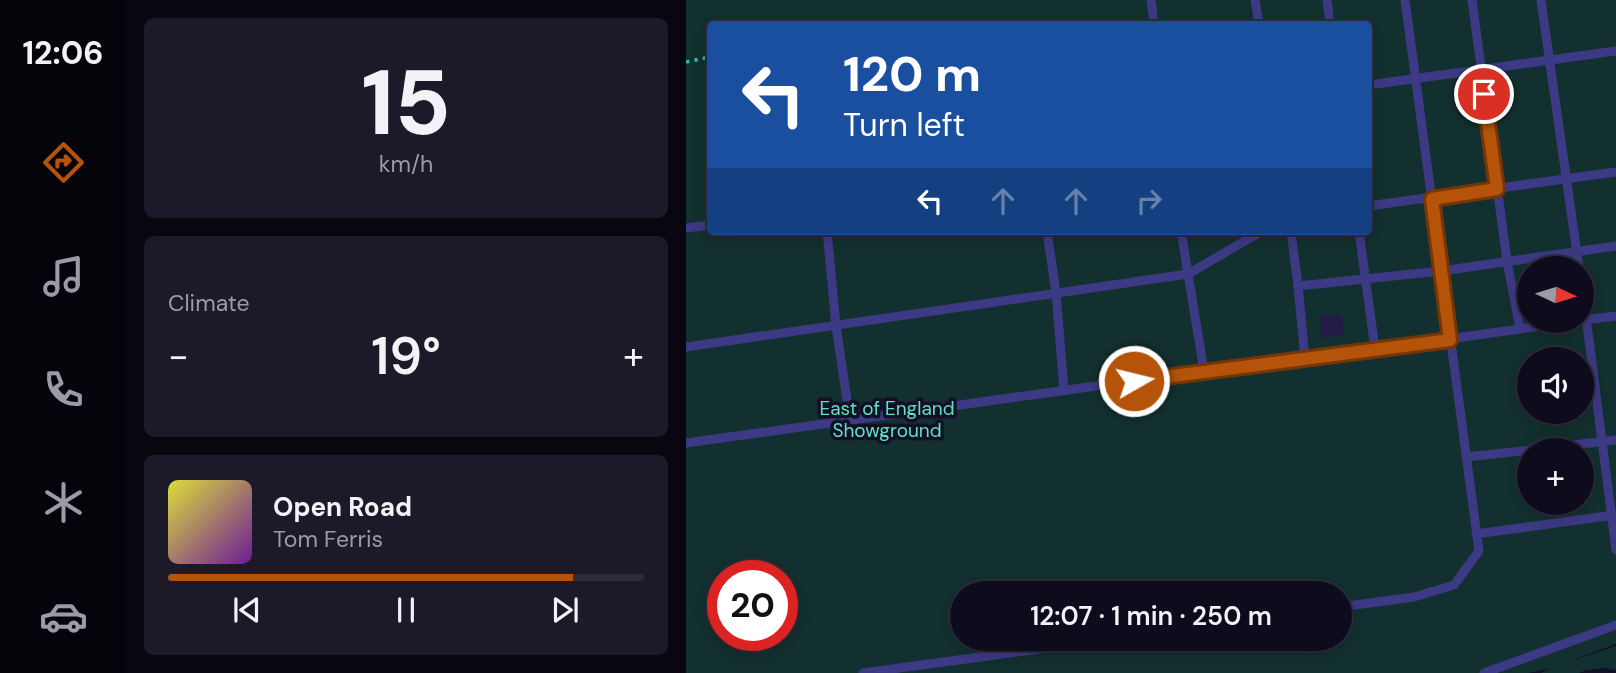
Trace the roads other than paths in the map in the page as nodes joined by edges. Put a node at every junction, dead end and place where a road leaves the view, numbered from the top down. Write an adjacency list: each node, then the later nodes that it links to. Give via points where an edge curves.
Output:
1 (1151, 0): 7 (lane)
2 (1255, 0): 8 (lane)
3 (1327, 0): 9 (lane)
4 (1405, 0): 13 (lane)
5 (1472, 0): 12 (lane)
6 (1541, 0): 11 (lane)
7 (1154, 21)
8 (1258, 21)
9 (1330, 21)
10 (1616, 51): 11 (lane)
11 (1549, 60): 12 (lane); 16 (lane)
12 (1481, 70): 13 (lane); 17 (lane)
13 (1415, 79): 14 (lane); 18 (lane)
14 (1372, 84)
15 (1616, 172): 16 (lane)
16 (1566, 179): 17 (lane); 29 (lane)
17 (1497, 189): 18 (lane); 31 (lane)
18 (1432, 199): 19 (lane); 32 (lane)
19 (1372, 206)
20 (707, 225): 21 (lane)
21 (686, 228)
22 (827, 235): 40 (lane)
23 (1048, 235): 36 (lane)
24 (1182, 235): 33 (lane)
25 (1255, 235): 33 (lane)
26 (1292, 235): 35 (lane)
27 (1360, 235): 34 (lane)
28 (1616, 246): 29 (lane)
29 (1577, 251): 30 (lane); 31 (lane)
30 (1578, 256)
31 (1507, 261): 32 (lane); 37 (lane)
32 (1441, 271): 34 (lane); 43 (lane)
33 (1188, 274): 36 (lane); 47 (lane)
34 (1366, 279): 35 (lane); 45 (lane)
35 (1298, 286): 46 (lane)
36 (1056, 293): 40 (lane); 48 (lane)
37 (1517, 310)
38 (1616, 316): 39 (lane)
39 (1594, 319)
40 (836, 326): 44 (lane); 49 (lane)
41 (1517, 330): 43 (lane)
42 (1585, 333): 51 (lane)
43 (1450, 340): 45 (lane); 55 (lane)
44 (686, 347)
45 (1375, 349): 46 (lane)
46 (1306, 358): 47 (lane)
47 (1204, 371): 48 (lane)
48 (1064, 390): 49 (lane)
49 (850, 420): 53 (lane)
50 (1616, 440): 51 (lane)
51 (1602, 441): 52 (lane); 56 (lane)
52 (1594, 442)
53 (686, 443)
54 (1517, 451): 55 (lane)
55 (1466, 457): 57 (lane)
56 (1614, 515): 57 (lane); 58 (lane)
57 (1476, 534): 59 (lane, via 1479,551 1454,585 1414,597)
58 (1616, 550)
59 (1352, 605)
60 (1616, 625): 63 (lane)
61 (1024, 651): 62 (lane)
62 (863, 673)
63 (1484, 673)

